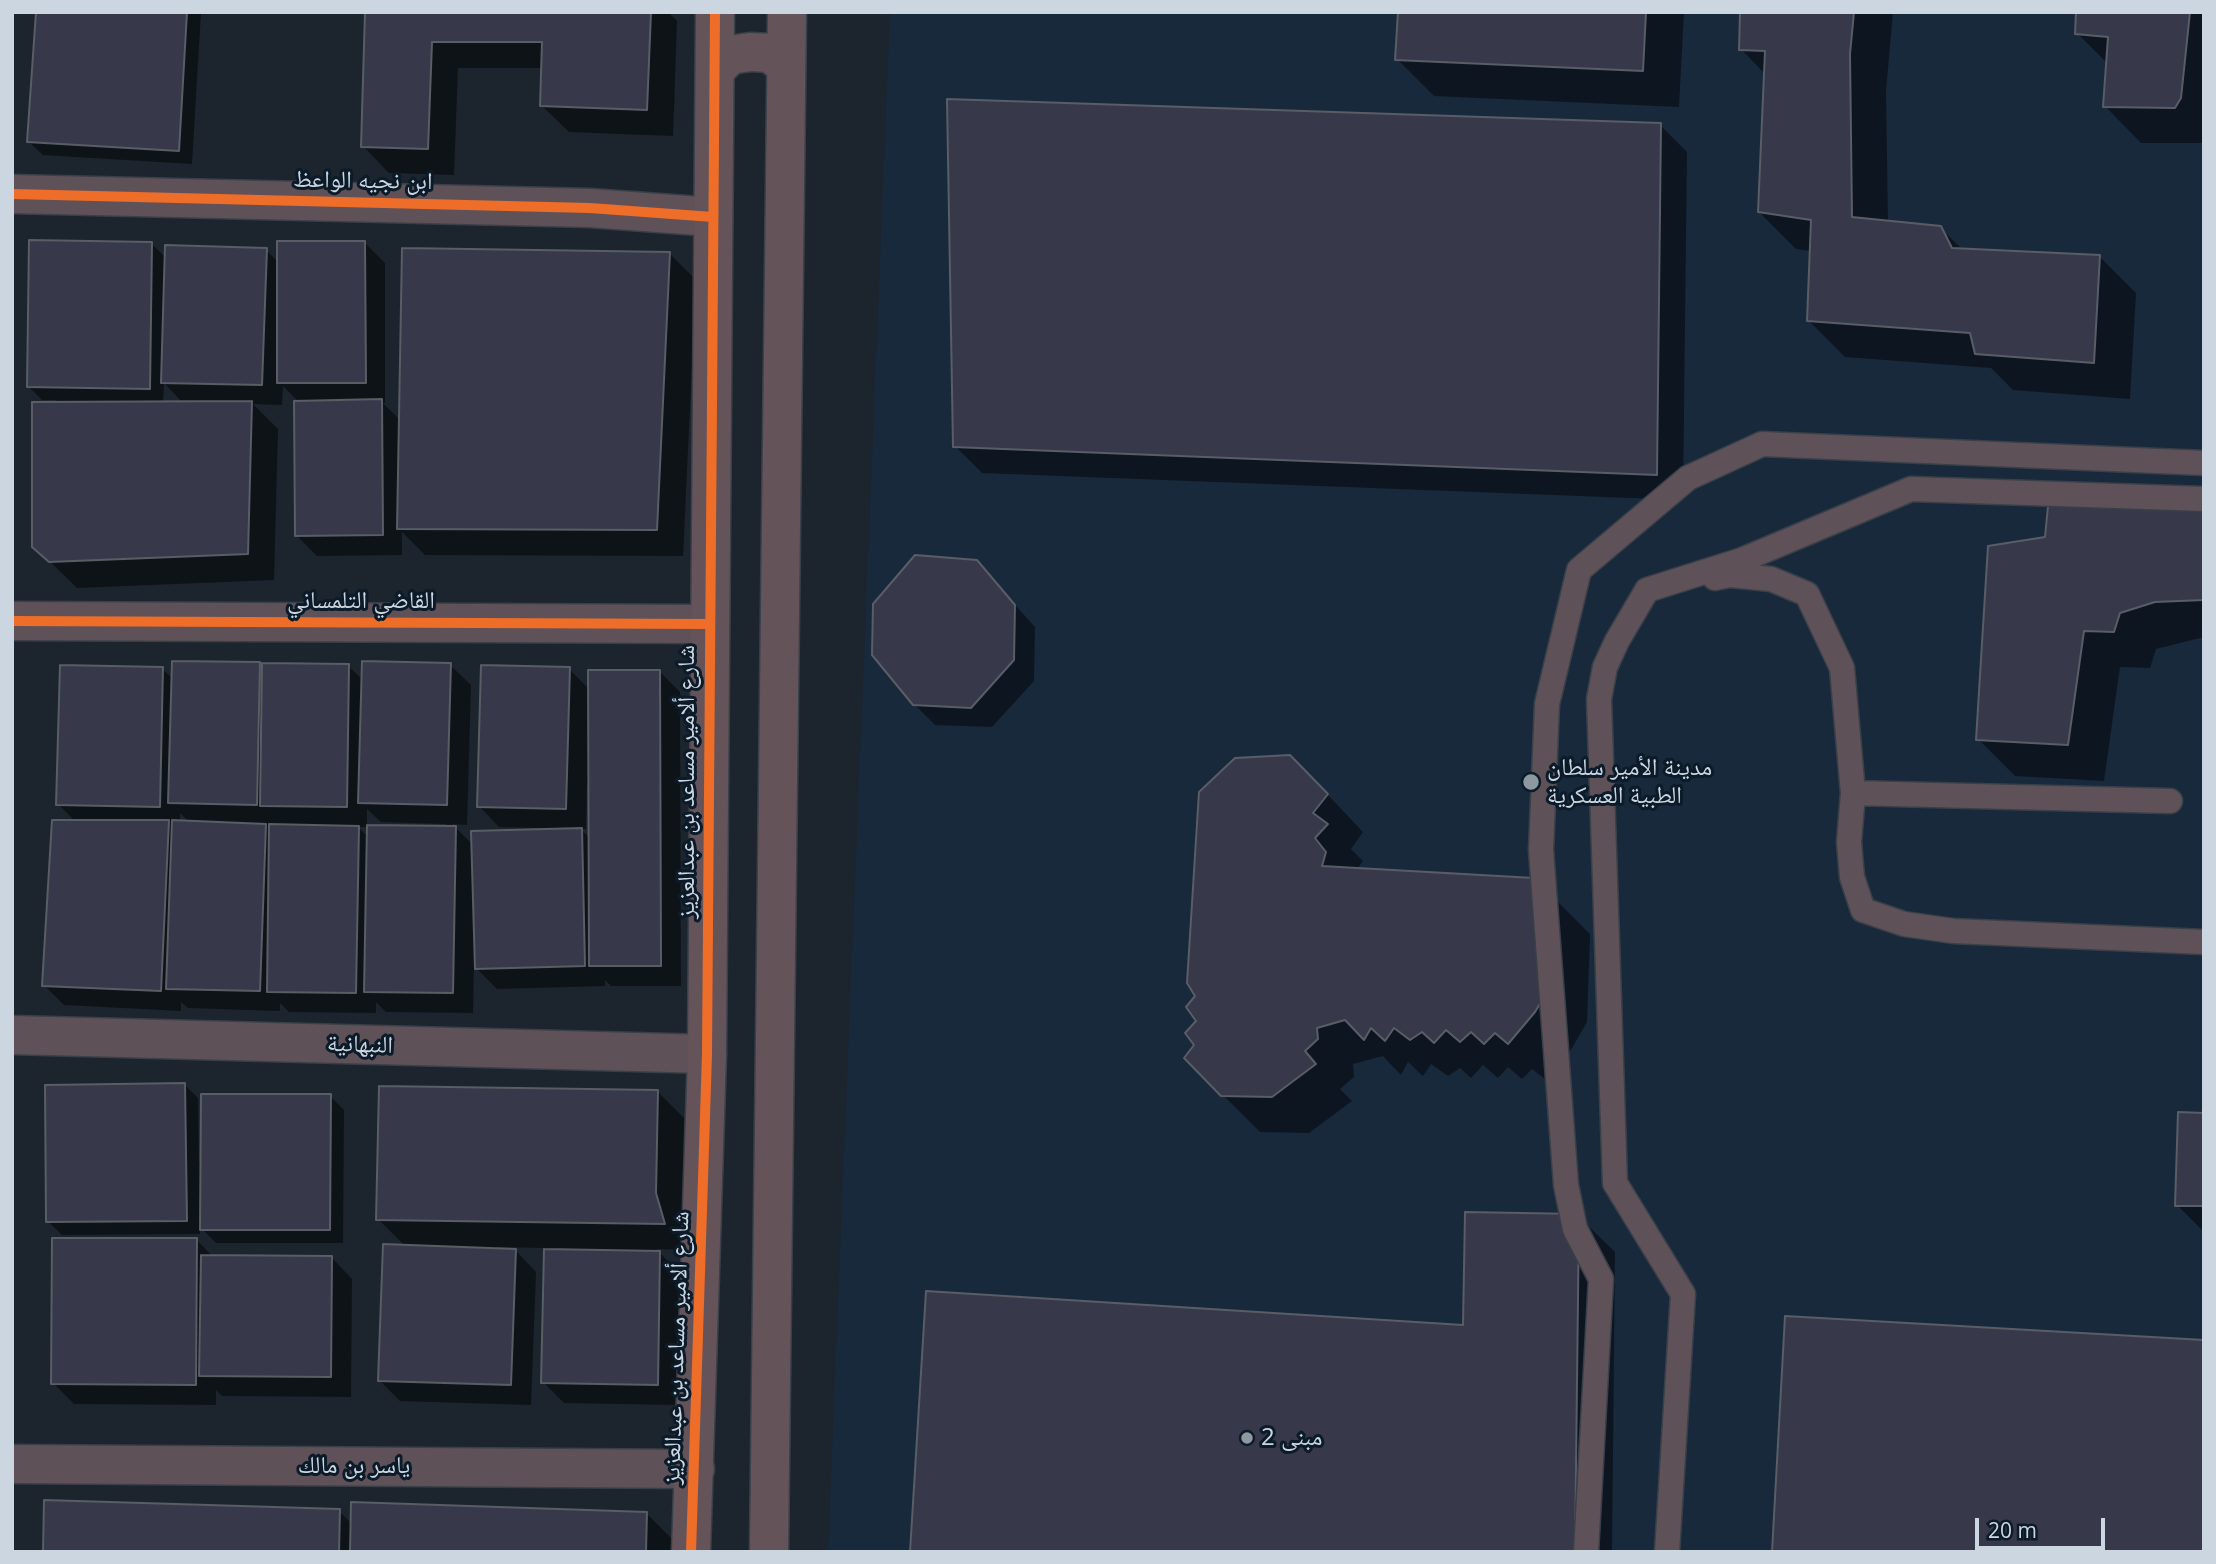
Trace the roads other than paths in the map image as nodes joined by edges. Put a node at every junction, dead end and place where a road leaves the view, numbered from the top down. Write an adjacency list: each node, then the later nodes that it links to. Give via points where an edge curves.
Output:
1 (715, 12): 4 (street, شارع ألامير مساعد بن عبدالعزيز)
2 (787, 12): 3 (street)
3 (786, 66): 4 (street, via 770,53 750,52 730,55); 20 (street)
4 (715, 70): 6 (street, شارع ألامير مساعد بن عبدالعزيز)
5 (12, 194): 6 (street, ابن نجيه الواعظ, via 590,208)
6 (713, 217): 11 (street, شارع ألامير مساعد بن عبدالعزيز)
7 (2204, 463): 21 (lane, via 1762,444 1688,478 1579,570 1547,704 1541,850 1566,1185 1575,1229 1601,1279)
8 (2204, 499): 9 (lane, via 1911,489 1742,560)
9 (1647, 590): 12 (lane, via 1730,575 1771,579 1807,594 1842,668); 22 (lane, via 1605,667 1599,699 1615,1184 1683,1294)
10 (12, 621): 11 (street, القاضي التلمساني)
11 (710, 624): 16 (street, شارع ألامير مساعد بن عبدالعزيز)
12 (1853, 793): 13 (lane); 14 (lane, via 1849,842 1852,877 1863,910 1904,924 1953,931)
13 (2170, 801)
14 (2204, 942)
15 (12, 1035): 16 (street, النبهانية)
16 (707, 1054): 18 (street, شارع ألامير مساعد بن عبدالعزيز)
17 (12, 1464): 18 (street, ياسر بن مالك)
18 (695, 1469): 19 (street, شارع ألامير مساعد بن عبدالعزيز)
19 (691, 1552)
20 (769, 1552)
21 (1586, 1552)
22 (1667, 1552)

